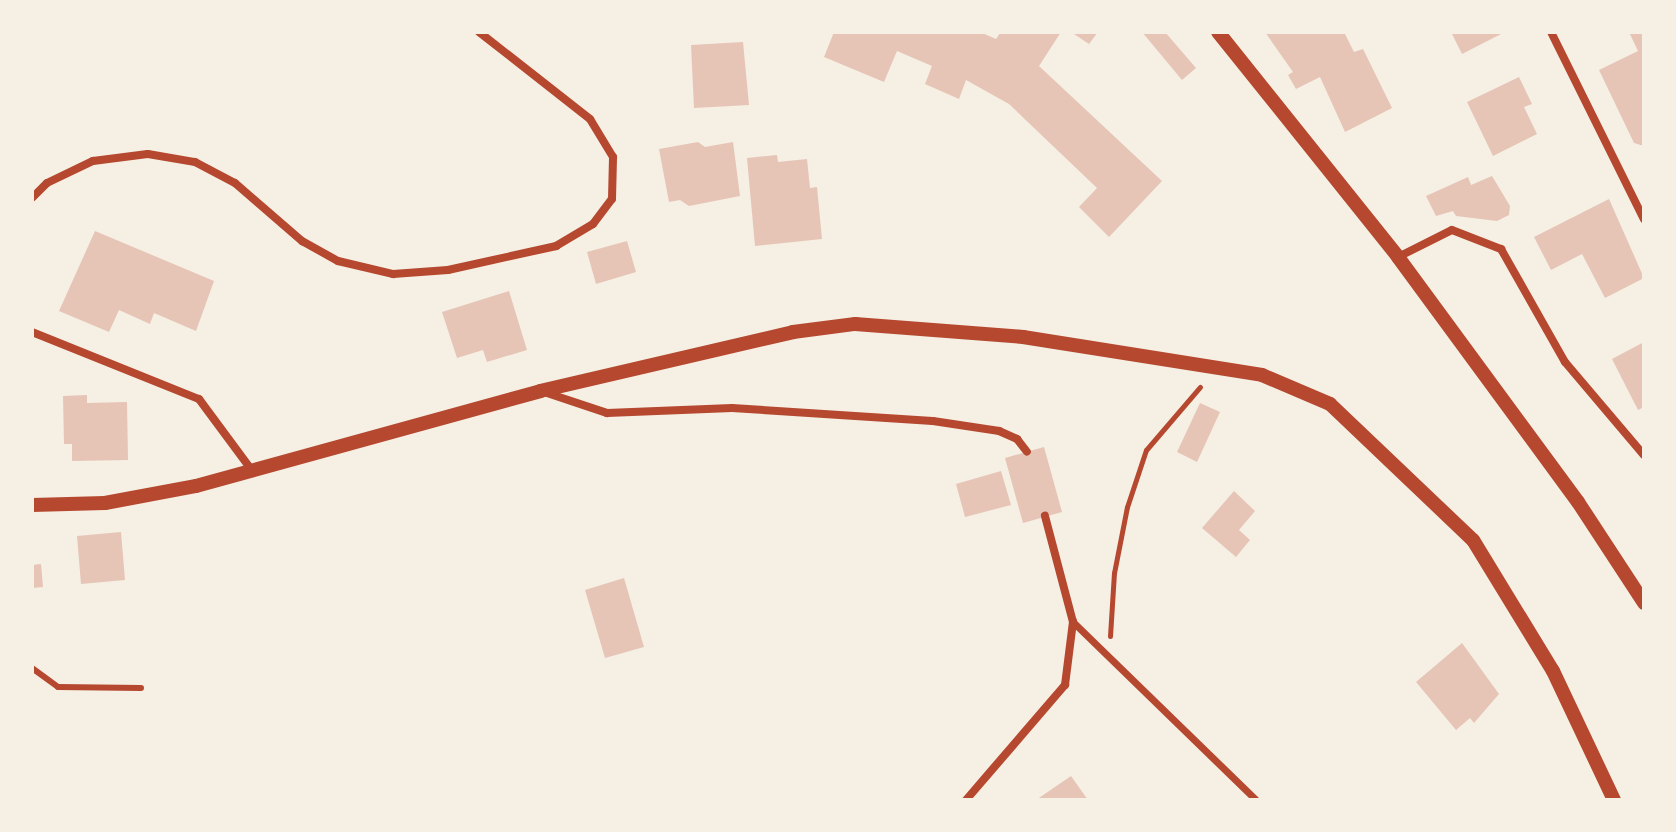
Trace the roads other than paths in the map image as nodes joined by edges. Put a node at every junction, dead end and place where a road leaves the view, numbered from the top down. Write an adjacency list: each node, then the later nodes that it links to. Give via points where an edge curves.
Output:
1 (479, 32): 4 (street, via 590,119 613,157 612,199 593,224 556,246 448,270 393,274 338,261 302,241 235,183 195,162 148,154 93,161 47,183)
2 (1218, 32): 6 (street)
3 (1551, 32): 5 (street)
4 (32, 198)
5 (1644, 219)
6 (1398, 257): 10 (street, via 1452,230 1501,249 1565,362); 14 (street, via 1578,502)
7 (32, 332): 11 (street, via 199,399)
8 (540, 391): 9 (street, via 607,413 732,408 948,423 999,431 1017,439); 11 (street); 20 (street, via 793,332 855,324 1023,337 1262,375 1330,404 1473,540 1553,671)
9 (1027, 452)
10 (1644, 455)
11 (253, 472): 12 (street, via 105,503)
12 (32, 505)
13 (1045, 516): 15 (street)
14 (1644, 603)
15 (1073, 622): 18 (street, via 1065,685); 19 (street)
16 (32, 668): 17 (lane, via 58,687)
17 (141, 688)
18 (966, 800)
19 (1256, 800)
20 (1614, 800)

